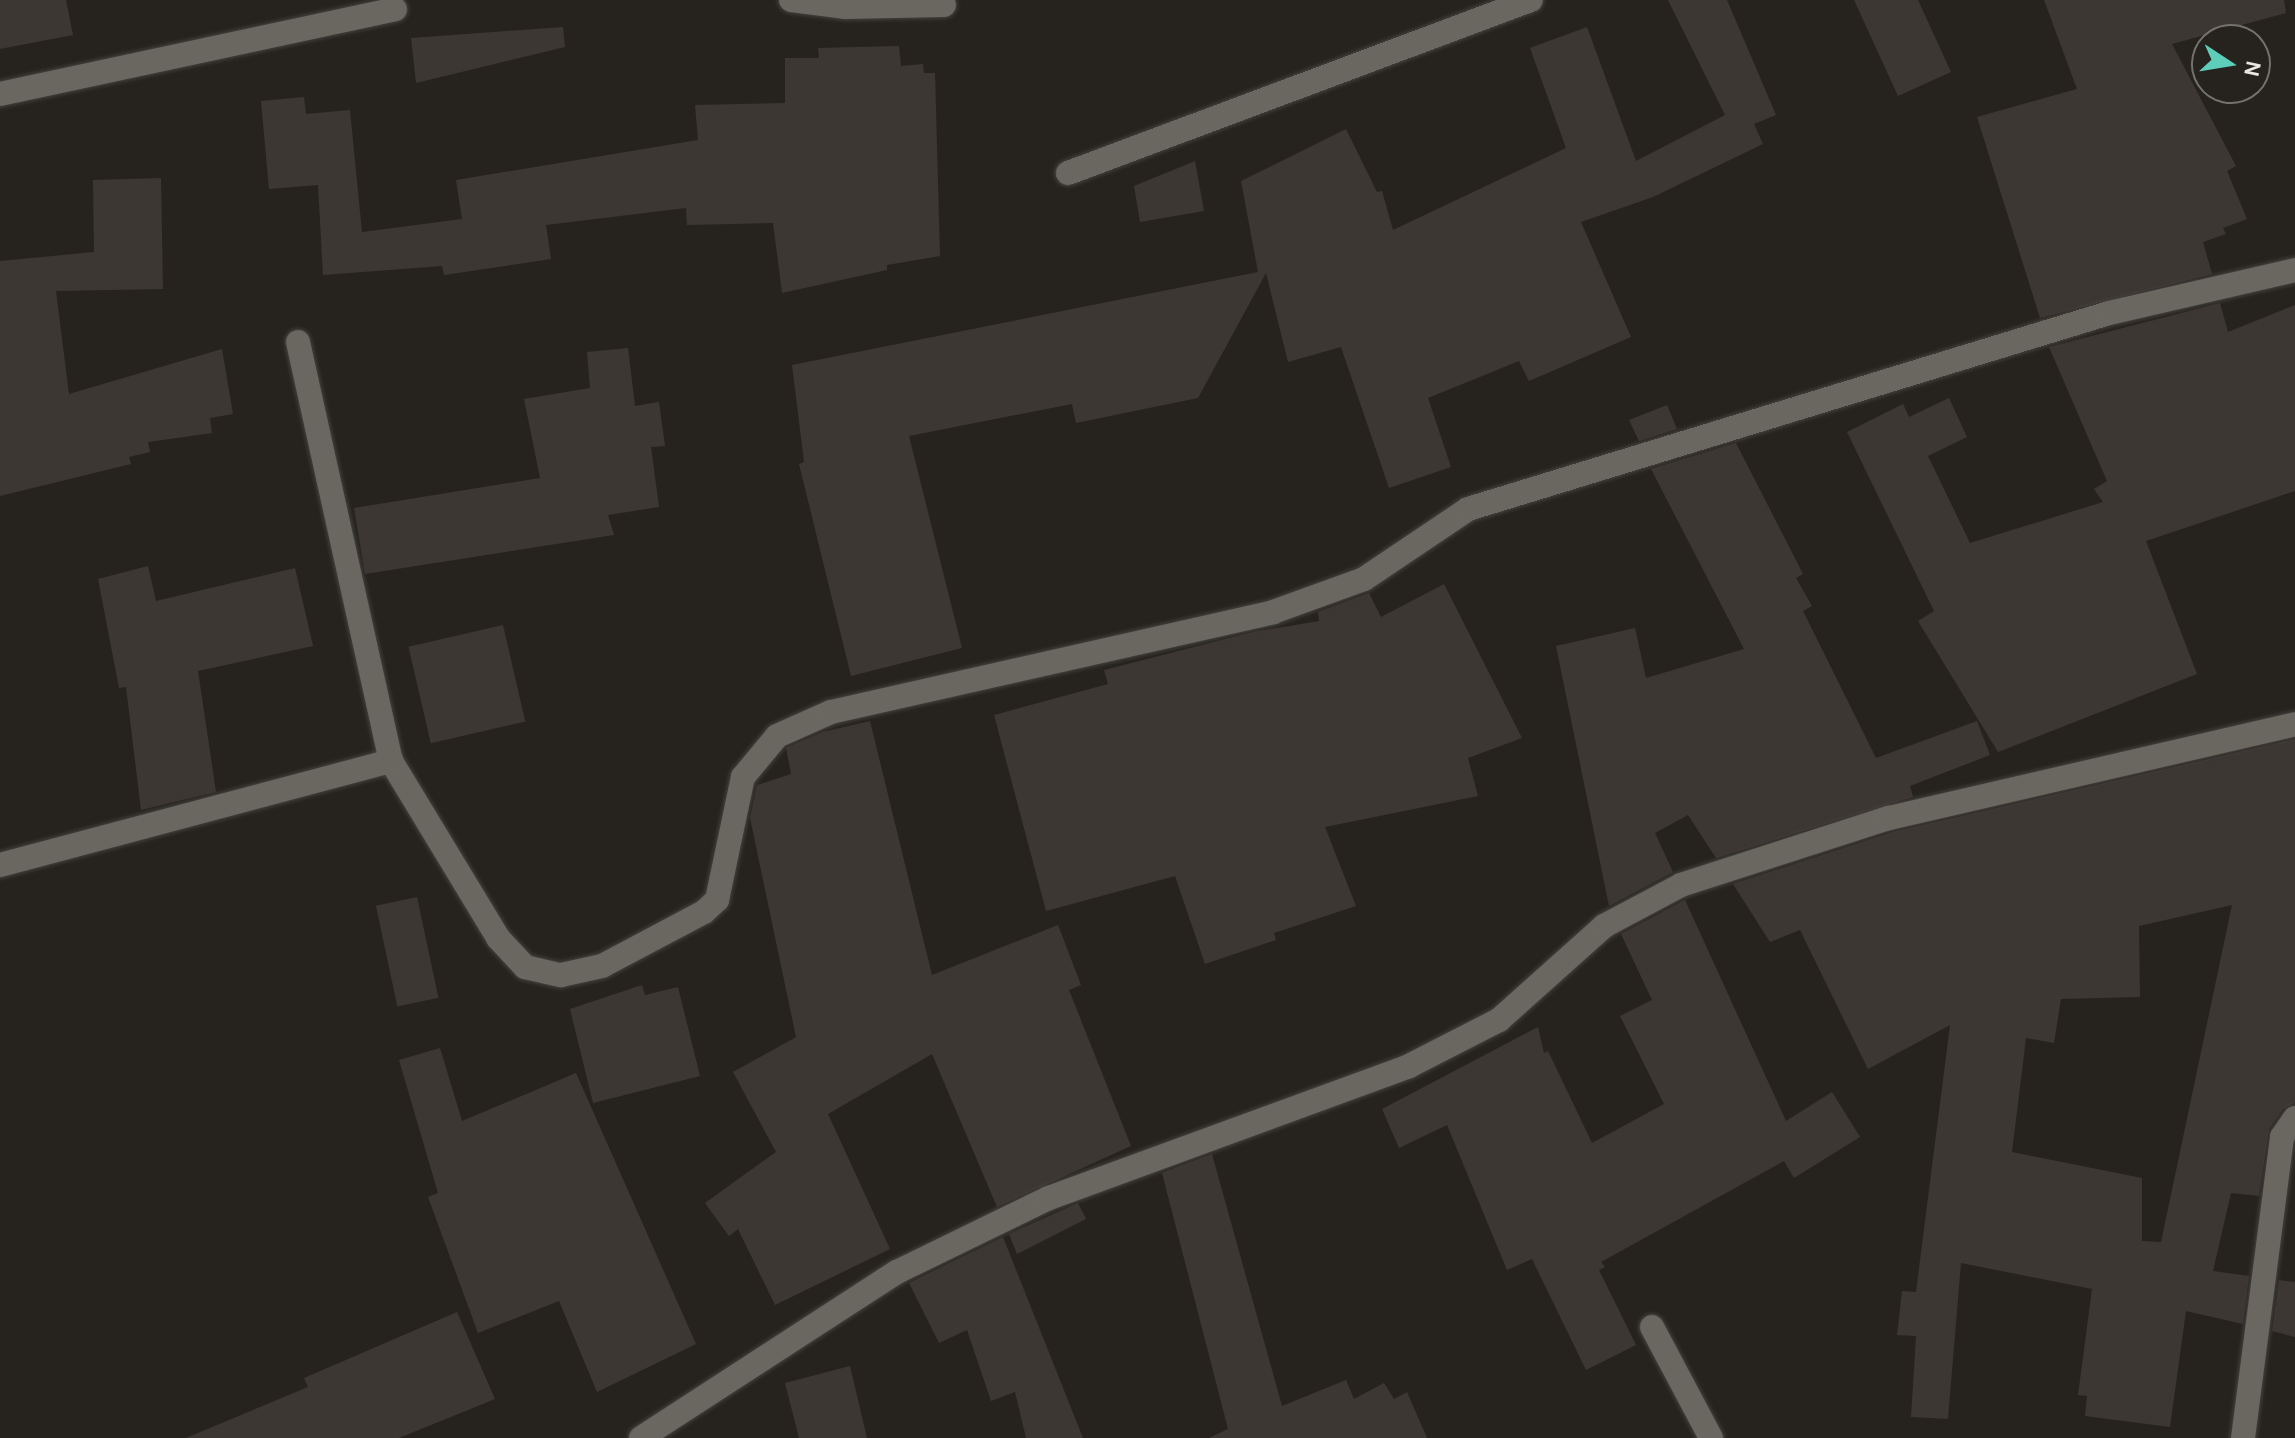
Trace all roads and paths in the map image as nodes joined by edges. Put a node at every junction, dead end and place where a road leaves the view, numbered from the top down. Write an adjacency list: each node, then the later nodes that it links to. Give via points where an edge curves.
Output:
1 (791, 0): 3 (street, via 845,7)
2 (1531, 0): 6 (street)
3 (944, 5)
4 (395, 9): 5 (street)
5 (0, 94)
6 (1068, 173)
7 (2295, 270): 10 (street, via 2109,313 1468,509 1364,579 1273,612 831,712 777,736 743,777 717,900 602,966 561,975 525,967 498,938)
8 (298, 342): 10 (street)
9 (2295, 724): 14 (street, via 1889,818 1681,885 1604,926 1499,1020 1409,1066 1049,1198 897,1272)
10 (391, 761): 11 (street)
11 (0, 865)
12 (2295, 1118): 16 (street, via 2282,1137)
13 (1652, 1327): 15 (street)
14 (641, 1438)
15 (1711, 1438)
16 (2243, 1438)

